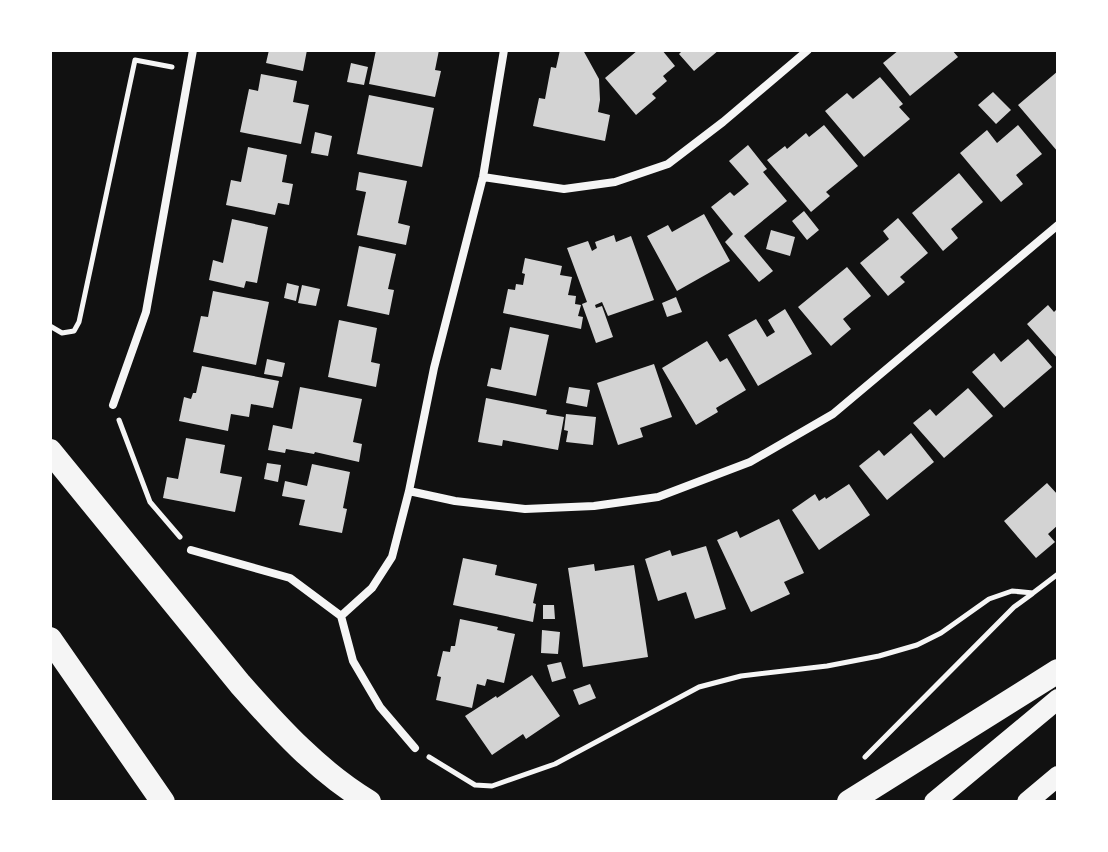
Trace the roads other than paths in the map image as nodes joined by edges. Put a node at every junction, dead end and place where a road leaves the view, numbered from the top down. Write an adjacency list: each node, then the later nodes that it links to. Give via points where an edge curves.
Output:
1 (193, 50): 6 (street, via 146,312)
2 (504, 50): 4 (street)
3 (808, 50): 4 (street, via 668,164 615,182 564,189)
4 (483, 177): 8 (street)
5 (1058, 225): 8 (street, via 833,414 750,462 658,497 594,506 525,509)
6 (113, 405)
7 (50, 451): 17 (highway, via 270,718 328,773)
8 (409, 491): 10 (street, via 392,557 372,588)
9 (191, 550): 10 (street, via 290,578)
10 (341, 616): 14 (street, via 353,661 380,707)
11 (50, 639): 16 (highway)
12 (1058, 671): 18 (highway)
13 (1058, 699): 19 (main road)
14 (415, 748)
15 (1058, 776): 20 (main road)
16 (163, 802)
17 (369, 802)
18 (849, 802)
19 (934, 802)
20 (1027, 802)

